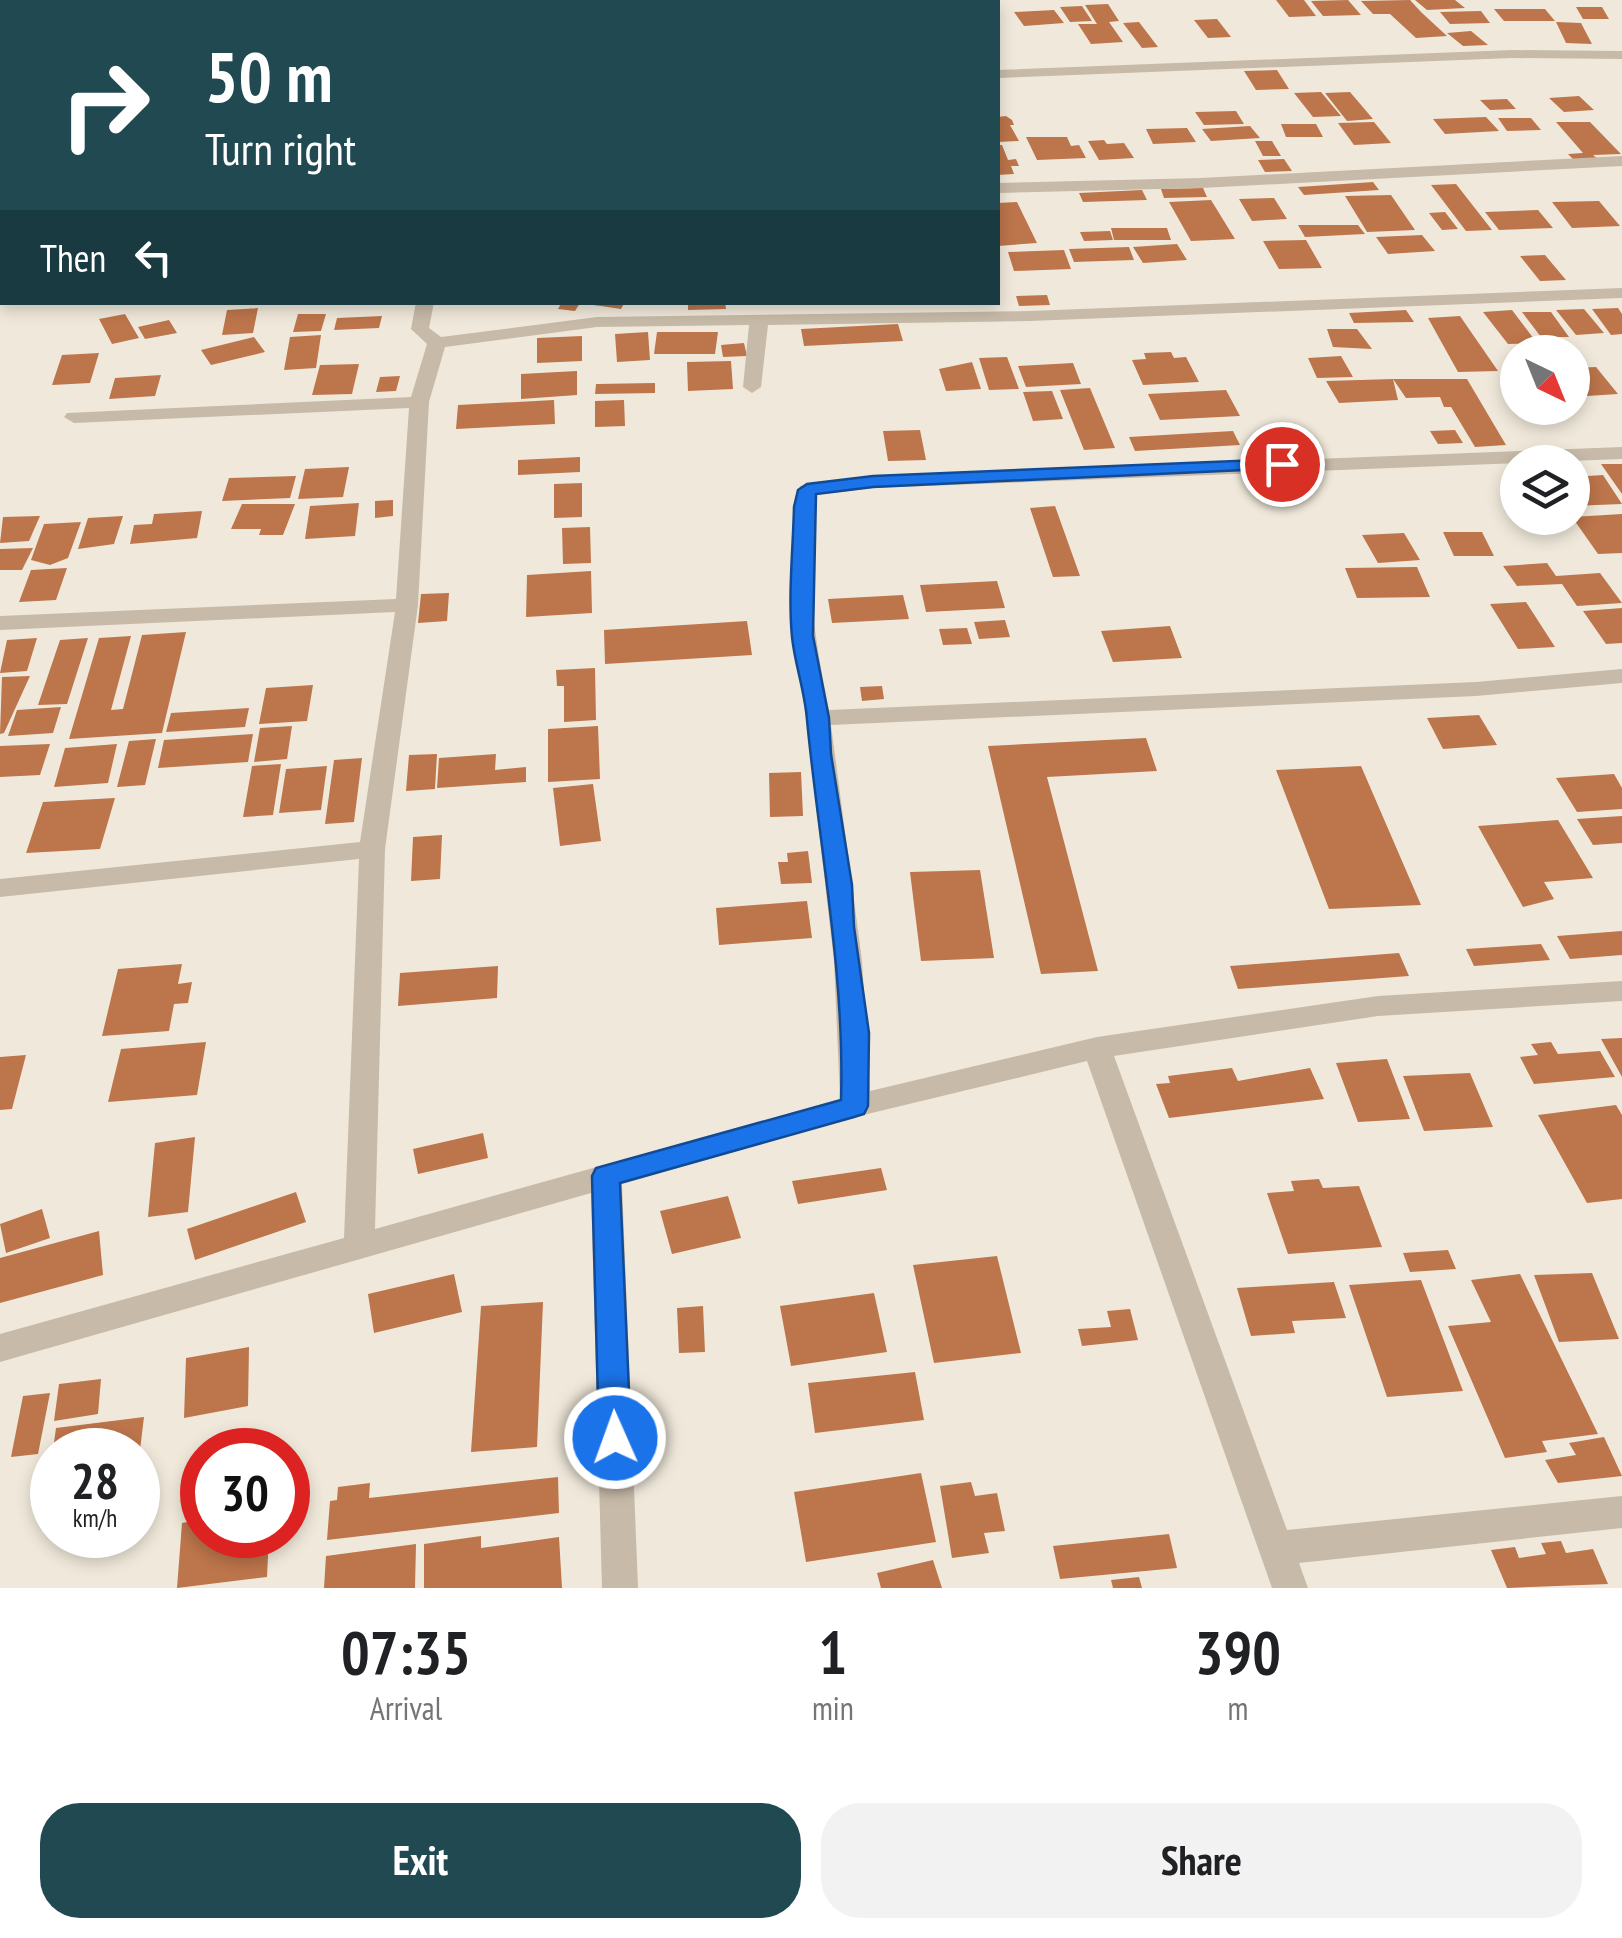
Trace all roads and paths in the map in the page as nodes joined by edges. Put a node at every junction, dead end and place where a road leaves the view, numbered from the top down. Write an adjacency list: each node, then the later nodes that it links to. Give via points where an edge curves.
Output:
1 (1622, 54): 2 (street)
2 (1000, 74)
3 (1622, 161): 4 (street)
4 (1000, 188)
5 (1622, 293): 7 (street)
6 (424, 305): 8 (street, via 420,329)
7 (760, 320): 8 (street, via 598,322); 9 (street)
8 (437, 343): 10 (street)
9 (752, 386)
10 (419, 402): 11 (street); 13 (street)
11 (74, 417)
12 (1622, 453): 16 (street, via 1356,460 807,490 802,636)
13 (407, 605): 14 (street); 17 (street)
14 (0, 623)
15 (1622, 676): 16 (street, via 1476,689)
16 (818, 718): 21 (street, via 856,1033)
17 (372, 848): 18 (street); 23 (street)
18 (0, 888)
19 (1622, 991): 20 (street, via 1378,1006)
20 (1098, 1048): 21 (street); 26 (street)
21 (854, 1106): 22 (street)
22 (606, 1176): 23 (street); 27 (street)
23 (360, 1247): 24 (street)
24 (0, 1348)
25 (1622, 1512): 26 (street)
26 (1278, 1548): 28 (street)
27 (620, 1588)
28 (1290, 1588)

